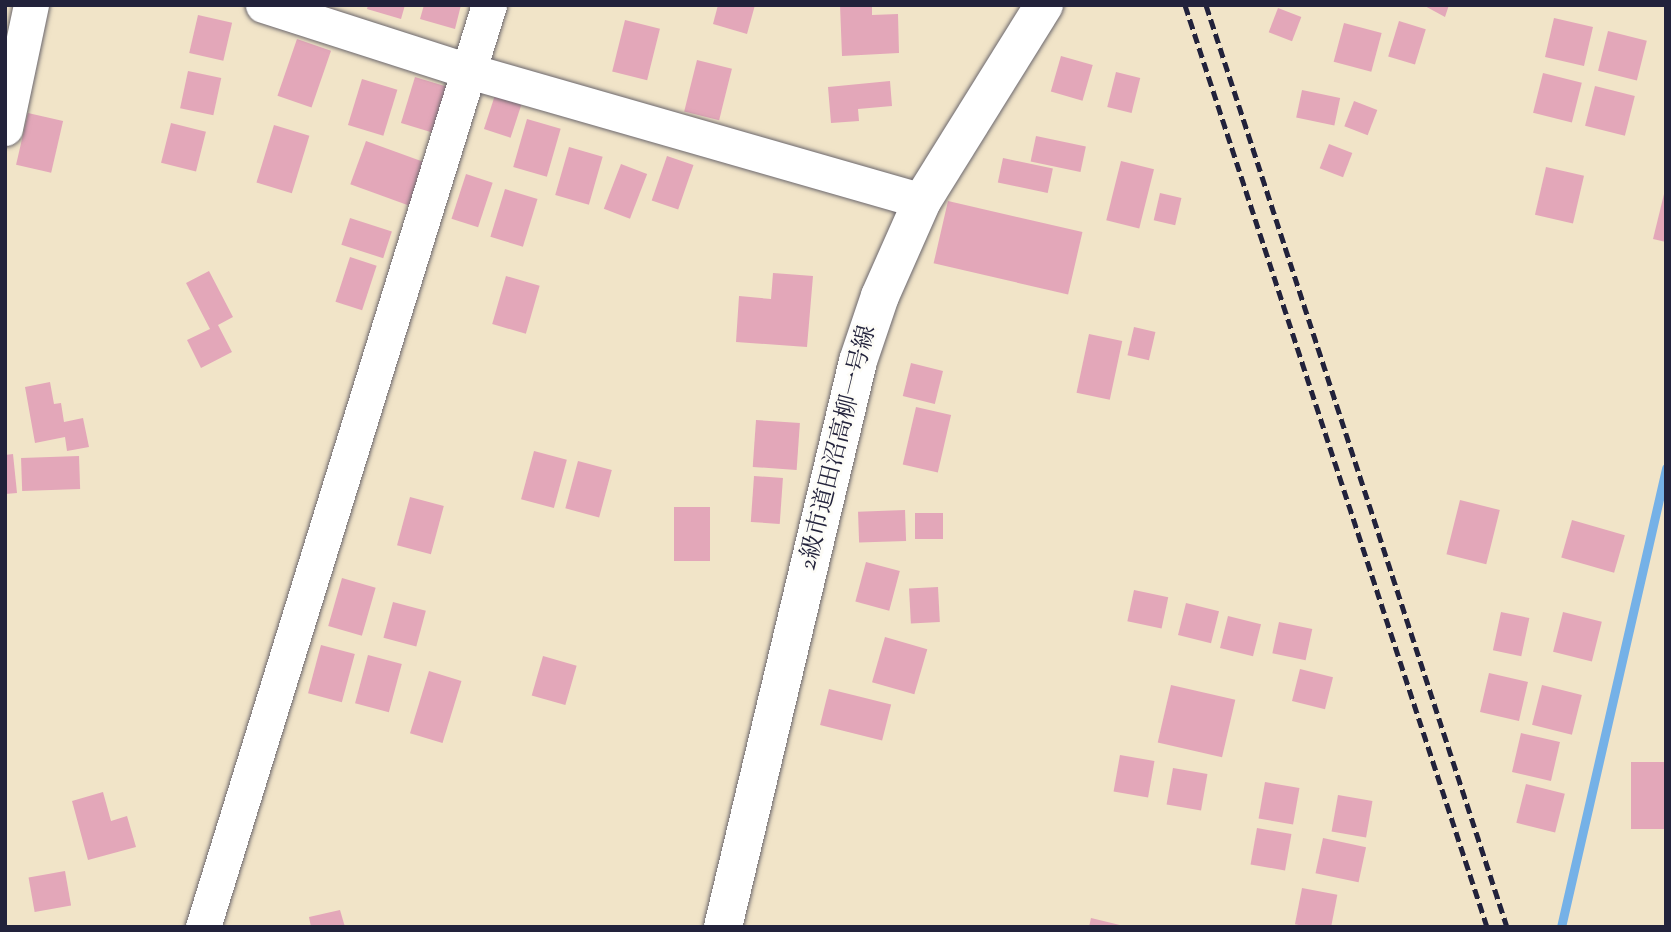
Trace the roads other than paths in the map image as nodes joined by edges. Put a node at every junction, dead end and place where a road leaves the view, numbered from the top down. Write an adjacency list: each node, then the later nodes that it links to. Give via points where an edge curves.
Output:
1 (31, 5): 6 (street)
2 (263, 5): 5 (street)
3 (489, 5): 5 (street)
4 (1044, 5): 7 (street, 2級市道田沼高柳一号線)
5 (469, 71): 7 (street); 8 (street)
6 (5, 128)
7 (922, 201): 9 (street, 2級市道田沼高柳一号線, via 880,296 858,361)
8 (204, 927)
9 (723, 927)

